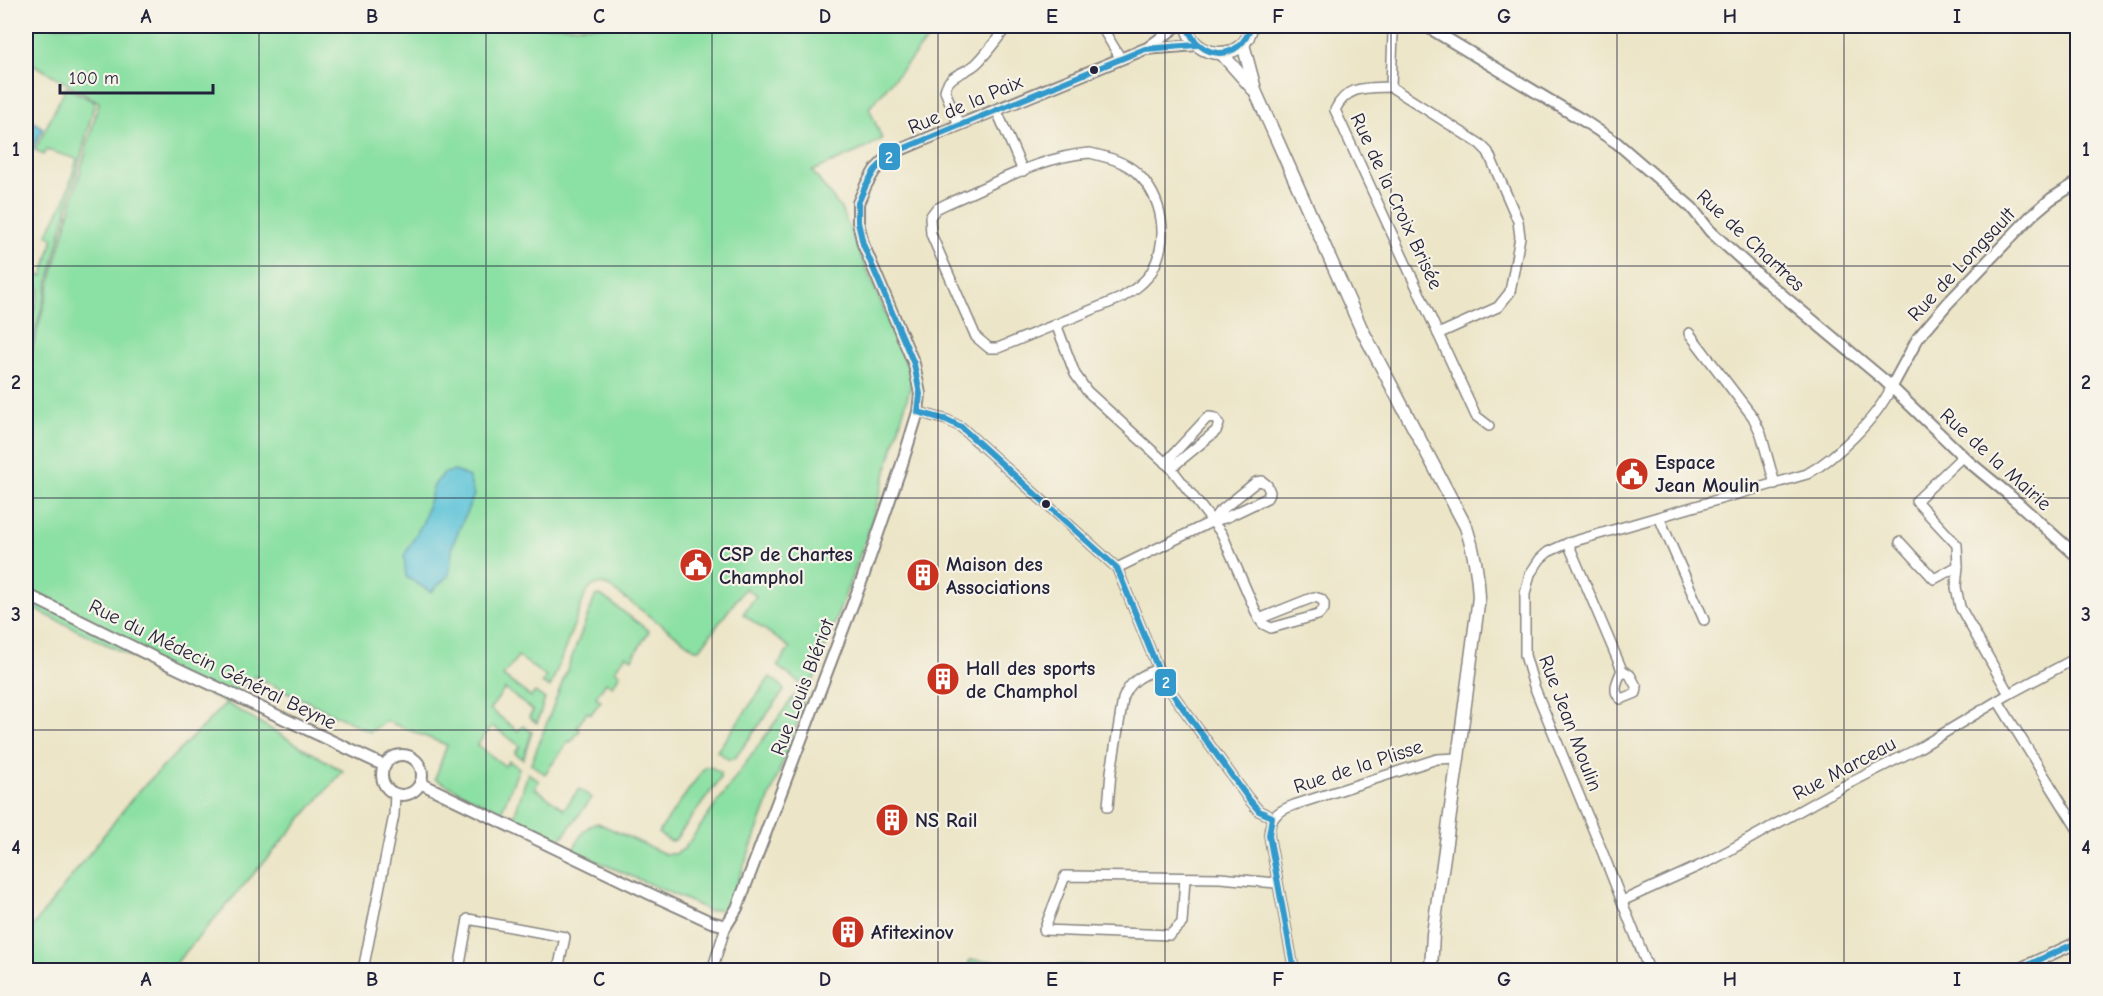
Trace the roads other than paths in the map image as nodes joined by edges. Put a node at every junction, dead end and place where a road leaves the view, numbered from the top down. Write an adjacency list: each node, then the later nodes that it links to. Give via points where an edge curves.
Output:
1 (1008, 26): 16 (street, via 978,63 949,79 946,85)
2 (1101, 26): 12 (street)
3 (1177, 26): 10 (street, Rue de la Paix)
4 (1187, 26): 9 (main road)
5 (1395, 26): 13 (street)
6 (1426, 26): 22 (street, Rue de Chartres, via 1617,143 1692,208 1710,231 1762,278)
7 (1255, 27): 8 (main road)
8 (1243, 44): 11 (main road); 14 (main road)
9 (1196, 45): 10 (street, Rue de la Paix); 11 (main road)
10 (1145, 49): 12 (street, Rue de la Paix)
11 (1222, 54): 14 (main road)
12 (1121, 59): 15 (street, Rue de la Paix)
13 (1391, 87): 21 (street, Rue de la Croix Brisée, via 1358,88 1341,98 1335,110); 21 (street, via 1488,152 1518,221 1520,237 1510,291 1498,307)
14 (1256, 93): 43 (main road, via 1361,328 1466,527 1475,553 1479,597)
15 (996, 110): 16 (street, Rue de la Paix); 17 (street)
16 (959, 125): 23 (street, Rue de la Paix, via 886,159 875,170 858,203 863,244 918,378)
17 (1023, 171): 19 (street, via 936,209 930,217 931,234 982,344 998,348); 19 (street, via 1068,155 1090,153 1115,160 1135,172 1150,189 1159,209 1163,228 1151,272 1121,298)
18 (2078, 182): 22 (street, Rue de Longsault, via 2032,215 1947,304 1918,338)
19 (1056, 324): 26 (street, via 1075,374 1087,392)
20 (1689, 333): 27 (street, via 1754,417)
21 (1438, 334): 24 (street, Rue de la Croix Brisée, via 1476,416)
22 (1891, 388): 25 (street, Rue de la Mairie); 27 (street, Rue Jean Moulin, via 1885,402 1824,464)
23 (918, 412): 34 (street, via 961,428); 53 (street, Rue Louis Blériot, via 860,585 737,908)
24 (1489, 426)
25 (1963, 456): 32 (street, Rue de la Mairie); 33 (street, via 1916,501 1957,545)
26 (1168, 465): 26 (street, via 1216,431 1219,424 1215,418 1206,419); 29 (street)
27 (1775, 484): 28 (street, Rue Jean Moulin)
28 (1659, 517): 31 (street, Rue Jean Moulin); 37 (street)
29 (1213, 521): 29 (street, via 1267,498 1267,485 1256,482); 34 (street); 36 (street)
30 (1900, 542): 33 (street, via 1934,579)
31 (1568, 543): 40 (street); 52 (street, Rue Jean Moulin, via 1548,552 1530,574 1525,594 1525,655)
32 (2078, 557)
33 (1958, 566): 41 (street, via 1960,607)
34 (1117, 568): 39 (street)
35 (26, 594): 44 (street, Rue du Médecin Général Beyne)
36 (1259, 619): 36 (street, via 1271,628 1318,615 1324,603 1314,597)
37 (1704, 620)
38 (2078, 657): 41 (street, Rue Marceau)
39 (1158, 669): 47 (street, via 1134,680 1125,693); 48 (street, via 1248,798 1259,811)
40 (1622, 670)
41 (2009, 694): 42 (street, Rue Marceau)
42 (1998, 701): 49 (street); 52 (street, Rue Marceau, via 1920,748 1712,860)
43 (1458, 758): 48 (street, Rue de la Plisse, via 1437,759 1294,805); 60 (main road)
44 (385, 766): 45 (street, via 396,756 410,756 420,767); 46 (street, via 382,778)
45 (420, 783): 46 (street, via 412,792); 53 (street)
46 (395, 793): 55 (street)
47 (1108, 807)
48 (1272, 817): 51 (street, via 1269,835)
49 (2078, 830)
50 (1185, 878): 50 (street, via 1065,876 1044,930 1170,935 1182,923); 51 (street)
51 (1276, 883): 59 (street)
52 (1622, 901): 61 (street, Rue Jean Moulin)
53 (726, 926): 58 (street, Rue Louis Blériot)
54 (2078, 942): 62 (street)
55 (363, 970)
56 (459, 970): 57 (street, via 468,919 565,937)
57 (558, 970)
58 (711, 970)
59 (1294, 970)
60 (1431, 970)
61 (1649, 970)
62 (2017, 970)

